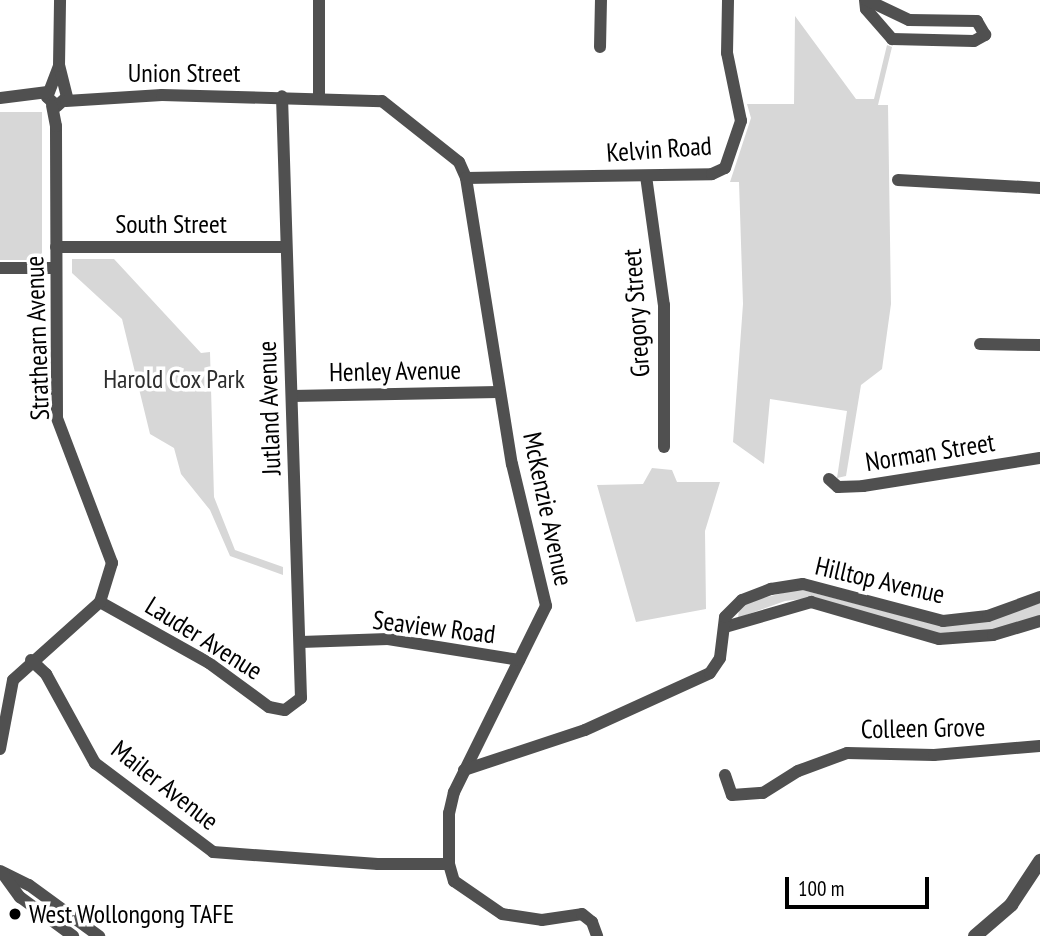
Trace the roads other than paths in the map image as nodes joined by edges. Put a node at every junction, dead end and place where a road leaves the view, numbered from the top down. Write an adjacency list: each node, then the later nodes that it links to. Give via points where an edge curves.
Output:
1 (60, 0): 7 (street)
2 (319, 0): 9 (street)
3 (601, 0): 6 (street)
4 (727, 0): 11 (street, Kelvin Road, via 727,53 741,121 725,168 712,174)
5 (866, 0): 5 (street, via 909,20 976,21 983,25 985,35 974,41 892,38 866,9)
6 (600, 47)
7 (57, 96): 8 (street, Union Street); 10 (street, Union Street); 15 (street, Strathearn Avenue)
8 (282, 96): 9 (street, McKenzie Avenue); 16 (street, Jutland Avenue)
9 (319, 96): 12 (street, McKenzie Avenue, via 382,100 459,162)
10 (0, 98)
11 (646, 176): 12 (street, Kelvin Road); 23 (street, Gregory Street, via 664,304)
12 (466, 178): 21 (street, McKenzie Avenue)
13 (898, 180): 14 (street)
14 (1040, 188)
15 (56, 247): 16 (street, South Street); 18 (street, Strathearn Avenue)
16 (285, 247): 22 (street, Jutland Avenue)
17 (0, 268): 18 (street)
18 (56, 268): 27 (street, Strathearn Avenue, via 57,418 112,563)
19 (980, 344): 20 (street)
20 (1040, 345)
21 (498, 392): 22 (street, Henley Avenue); 32 (street, McKenzie Avenue, via 545,606)
22 (292, 396): 30 (street, Jutland Avenue)
23 (664, 447)
24 (1040, 458): 25 (street, Norman Street, via 863,485 838,487)
25 (830, 479)
26 (1040, 597): 29 (street, Hilltop Avenue, via 989,616 943,621 803,584 742,600 726,617)
27 (100, 602): 31 (street); 33 (street, Lauder Avenue, via 209,663 269,707)
28 (1040, 621): 29 (street, Hilltop Avenue, via 993,635 939,639 811,602)
29 (724, 627): 36 (street, Hilltop Avenue, via 720,658 710,673 585,730)
30 (301, 642): 32 (street, Seaview Road, via 388,639); 33 (street, Jutland Avenue, via 301,698)
31 (31, 660): 35 (street, via 13,680); 39 (street, Mailer Avenue, via 46,674 95,763 213,852 378,864)
32 (519, 660): 36 (street, McKenzie Avenue)
33 (285, 710)
34 (1040, 746): 37 (street, Colleen Grove, via 934,755 847,753 798,771 763,793 731,801)
35 (0, 749)
36 (464, 770): 39 (street, McKenzie Avenue, via 449,813)
37 (725, 775)
38 (1040, 862): 44 (street, via 1011,905)
39 (449, 864): 43 (street, via 454,881 502,914 542,920 582,914 592,922)
40 (1, 872): 41 (street, via 20,897); 42 (street, via 29,885)
41 (73, 936)
42 (99, 936)
43 (597, 936)
44 (975, 936)

